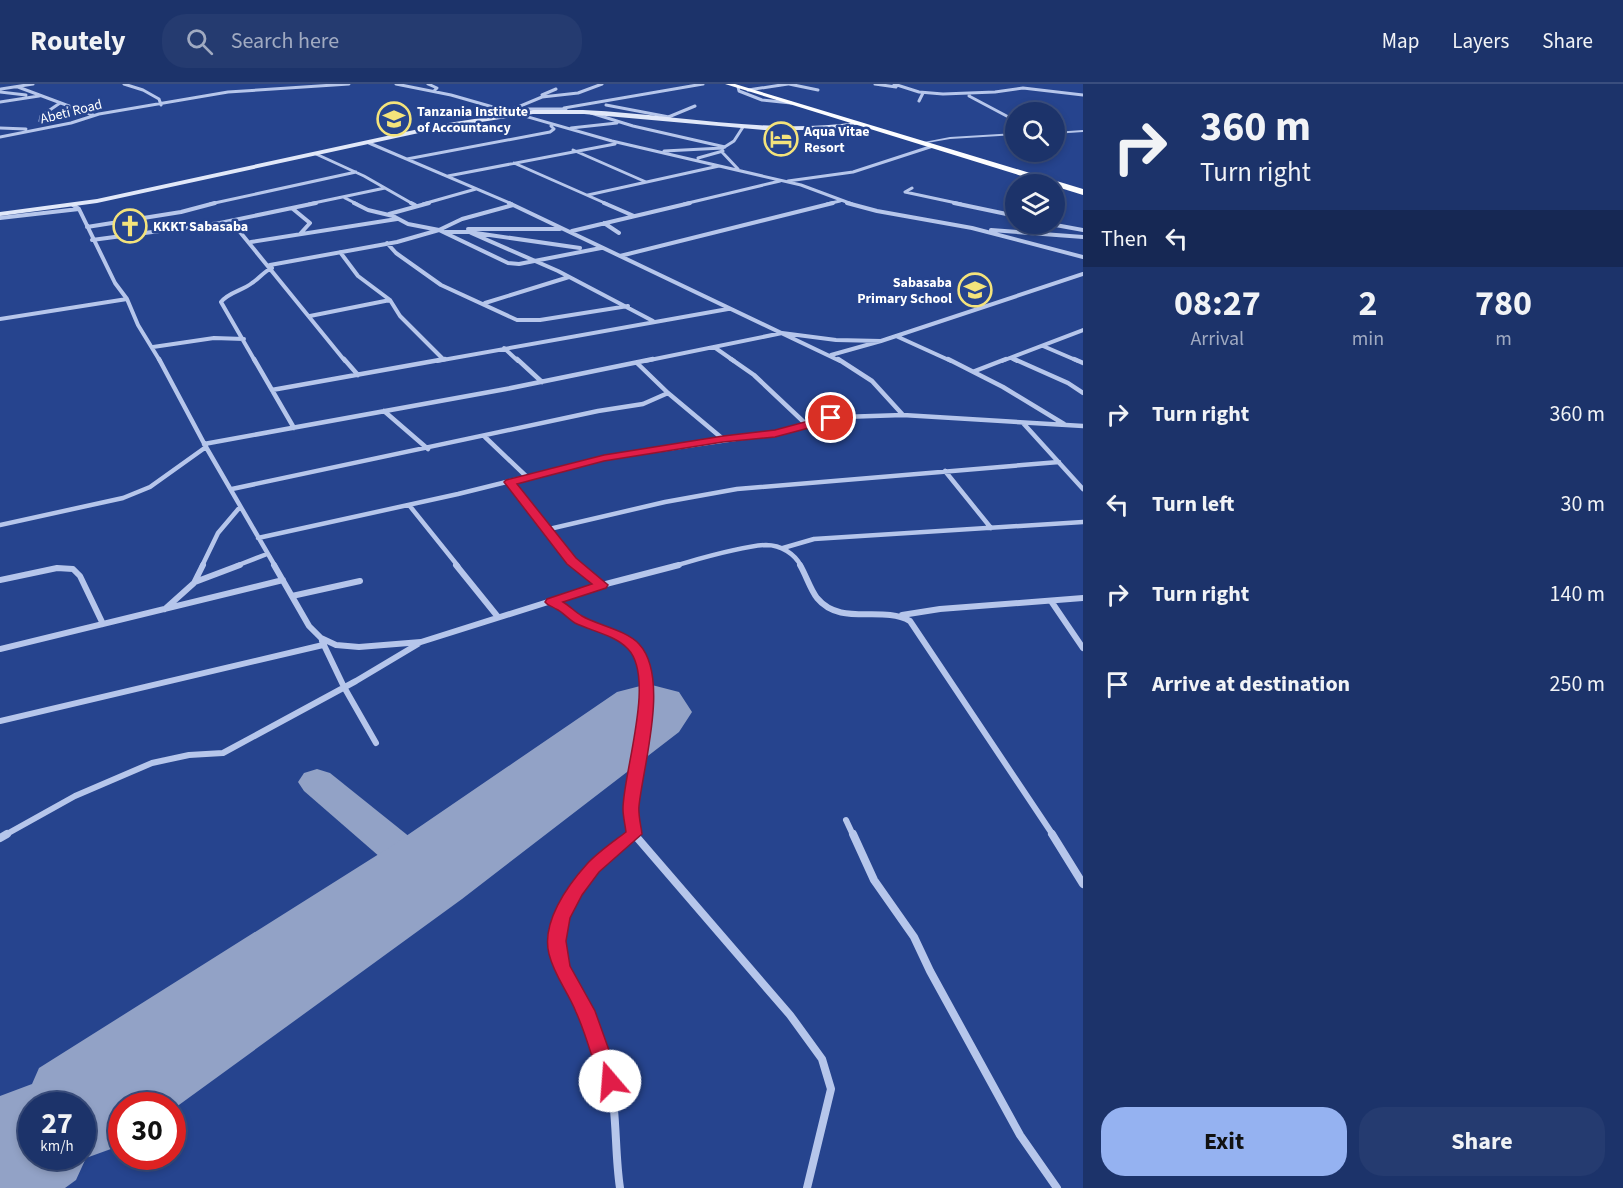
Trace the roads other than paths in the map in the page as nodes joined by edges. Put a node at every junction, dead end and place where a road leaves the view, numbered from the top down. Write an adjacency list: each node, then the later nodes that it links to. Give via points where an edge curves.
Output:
1 (33, 84): 15 (street)
2 (125, 84): 36 (street, via 146,91 159,99)
3 (349, 84): 20 (street, Abeti Road)
4 (396, 84): 24 (street)
5 (428, 84): 24 (street, via 437,88)
6 (602, 84): 30 (street, via 578,93)
7 (703, 84): 39 (street)
8 (728, 84): 16 (highway)
9 (789, 84): 21 (street); 22 (street)
10 (875, 84): 17 (street)
11 (894, 84): 17 (street)
12 (1007, 85): 18 (street)
13 (243, 86): 20 (street)
14 (1028, 86): 18 (street); 28 (street)
15 (18, 87): 23 (street); 29 (street)
16 (738, 87): 21 (highway); 35 (street, via 739,92 762,100)
17 (898, 87): 25 (street)
18 (1022, 88): 26 (street)
19 (556, 89): 30 (street)
20 (251, 90): 36 (street, Abeti Road)
21 (748, 90): 35 (highway)
22 (818, 90)
23 (0, 91): 29 (street)
24 (434, 91): 40 (street)
25 (923, 93): 27 (street); 33 (street)
26 (970, 93): 27 (street); 44 (street, via 984,106)
27 (943, 94): 31 (street)
28 (1083, 94)
29 (38, 96): 32 (street); 34 (street)
30 (539, 98): 40 (street)
31 (949, 99)
32 (0, 100)
33 (920, 101)
34 (60, 103): 43 (street); 47 (street, via 41,116)
35 (791, 103): 50 (highway)
36 (161, 105): 43 (street, Abeti Road)
37 (606, 105): 45 (street)
38 (695, 106): 45 (street)
39 (564, 108): 40 (street); 41 (street)
40 (516, 112): 41 (main road); 48 (street); 59 (main road)
41 (578, 112): 42 (main road)
42 (591, 113): 46 (main road); 49 (street)
43 (94, 115): 53 (street, Abeti Road)
44 (1005, 116)
45 (669, 117): 46 (street)
46 (662, 119): 51 (main road)
47 (40, 121)
48 (545, 123): 54 (street); 67 (street, via 554,129)
49 (621, 123): 54 (street); 63 (street)
50 (857, 124): 51 (main road, via 829,128); 61 (highway)
51 (743, 127): 63 (street)
52 (0, 128): 53 (street)
53 (42, 128): 58 (street, Abeti Road)
54 (568, 129): 60 (street)
55 (1083, 131): 56 (street)
56 (1065, 132)
57 (1005, 135): 61 (street)
58 (0, 137)
59 (369, 143): 66 (main road); 67 (street)
60 (624, 143): 64 (street); 65 (street)
61 (921, 143): 62 (highway)
62 (933, 146): 74 (street, via 853,172); 79 (highway)
63 (723, 149): 65 (street); 68 (street); 71 (street)
64 (573, 150): 69 (street); 75 (street)
65 (656, 150): 68 (street)
66 (316, 154): 72 (street); 83 (main road)
67 (407, 159): 73 (street)
68 (692, 159): 70 (street)
69 (513, 162): 73 (street); 80 (street)
70 (723, 165): 71 (street); 75 (street)
71 (738, 169): 74 (street)
72 (356, 172): 76 (street); 95 (street, via 181,212)
73 (447, 176): 78 (street)
74 (782, 181): 82 (street); 91 (street)
75 (647, 183): 80 (street)
76 (385, 188): 81 (street); 84 (street)
77 (912, 188): 89 (street, via 905,192)
78 (476, 189): 84 (street); 85 (street)
79 (1083, 192)
80 (588, 195): 91 (street)
81 (345, 197): 86 (street); 88 (street, via 371,211)
82 (841, 201): 98 (street, via 886,214); 117 (street)
83 (72, 205): 87 (street); 90 (main road)
84 (415, 205): 88 (street)
85 (514, 205): 99 (street); 101 (street, via 462,219)
86 (292, 208): 93 (street); 106 (street, via 310,224)
87 (79, 209): 90 (street); 95 (street)
88 (388, 214): 92 (street)
89 (1005, 214)
90 (0, 216)
91 (634, 216): 94 (street)
92 (397, 219): 97 (street); 106 (street)
93 (231, 221): 109 (street); 110 (street)
94 (604, 223): 104 (street); 105 (street)
95 (87, 227): 109 (street)
96 (1065, 227): 100 (street)
97 (422, 228): 101 (street); 107 (street)
98 (972, 228): 108 (street); 118 (street)
99 (564, 229): 102 (street, via 479,228); 104 (street)
100 (1083, 230)
101 (440, 231): 102 (street); 107 (street); 119 (street, via 508,263)
102 (447, 232): 103 (street)
103 (469, 232): 114 (street); 119 (street)
104 (571, 232): 113 (street)
105 (619, 233)
106 (300, 235): 110 (street)
107 (412, 237): 111 (street)
108 (1083, 237)
109 (92, 240): 123 (street)
110 (251, 242): 120 (street)
111 (387, 243): 112 (street); 116 (street)
112 (373, 248): 115 (street); 116 (street)
113 (602, 248): 114 (street); 117 (street)
114 (591, 249): 119 (street)
115 (340, 252): 120 (street); 124 (street, via 358,276)
116 (396, 253): 125 (street, via 441,285)
117 (619, 256): 127 (street)
118 (1083, 257)
119 (534, 261): 122 (street)
120 (271, 266): 128 (street); 132 (street, via 258,274 254,282 222,299)
121 (1083, 274): 134 (street)
122 (569, 277): 125 (street); 126 (street)
123 (127, 299): 129 (street); 139 (street)
124 (390, 300): 128 (street); 144 (street, via 400,316)
125 (484, 304): 126 (street, via 526,321)
126 (628, 306): 130 (street)
127 (728, 309): 130 (street); 133 (street)
128 (310, 316): 148 (street)
129 (0, 319)
130 (654, 321): 141 (street)
131 (1083, 330): 138 (street)
132 (239, 331): 135 (street); 136 (street)
133 (783, 333): 137 (street); 140 (street); 142 (street)
134 (895, 336): 137 (street); 147 (street)
135 (214, 338): 136 (street); 139 (street)
136 (244, 339): 150 (street)
137 (881, 341): 142 (street)
138 (1043, 346): 143 (street); 146 (street)
139 (153, 347): 162 (street)
140 (714, 347): 145 (street); 156 (street, via 754,375)
141 (504, 348): 144 (street); 149 (street)
142 (831, 355): 154 (street, via 872,381)
143 (1010, 358): 147 (street); 152 (street)
144 (443, 359): 148 (street)
145 (637, 363): 149 (street); 151 (street)
146 (1083, 363)
147 (975, 371): 157 (street, via 1028,399)
148 (358, 375): 150 (street)
149 (542, 382): 153 (street)
150 (272, 390): 159 (street)
151 (668, 393): 160 (street, via 650,404); 161 (street)
152 (1083, 393)
153 (384, 411): 159 (street); 163 (street)
154 (903, 415): 155 (street); 156 (street, via 843,417)
155 (1023, 423): 157 (street); 164 (street)
156 (807, 425): 161 (street, via 775,434)
157 (1066, 426): 158 (street)
158 (1083, 426)
159 (294, 428): 162 (street)
160 (485, 437): 163 (street); 166 (street)
161 (723, 439): 166 (street, via 612,456)
162 (205, 445): 168 (street); 173 (street, via 150,487 123,498)
163 (428, 449): 168 (street)
164 (1059, 462): 165 (street); 169 (street)
165 (945, 471): 174 (street); 175 (street, via 736,489)
166 (528, 477): 167 (street)
167 (510, 482): 170 (street); 175 (street)
168 (232, 489): 171 (street)
169 (1083, 489)
170 (410, 505): 176 (street); 190 (street)
171 (240, 507): 176 (street); 182 (street, via 218,533)
172 (1083, 522): 174 (street)
173 (0, 525)
174 (991, 528): 177 (street, via 814,539)
175 (545, 530): 183 (street, via 572,561)
176 (258, 538): 178 (street)
177 (783, 548): 183 (street, via 748,548); 189 (street, via 798,560 817,598 832,611)
178 (267, 554): 180 (street); 182 (street)
179 (0, 580): 191 (street, via 73,568)
180 (283, 580): 184 (street); 188 (street)
181 (360, 581): 184 (street)
182 (194, 583): 188 (street)
183 (602, 585): 187 (street)
184 (292, 596): 192 (street)
185 (1083, 598): 186 (street)
186 (1051, 601): 189 (street); 194 (street)
187 (551, 602): 190 (street); 200 (street, via 578,620 630,644 641,659 646,694 631,808)
188 (164, 609): 191 (street)
189 (901, 615): 202 (street, via 922,637)
190 (498, 617): 193 (street)
191 (103, 624): 195 (street)
192 (322, 641): 193 (street, via 359,647); 196 (street); 197 (street)
193 (421, 642): 196 (street)
194 (1083, 648)
195 (0, 650)
196 (344, 687): 198 (street); 201 (street, via 223,753 152,763 75,796)
197 (0, 721)
198 (376, 742)
199 (846, 820): 205 (street, via 879,888 921,947 930,971 1020,1135)
200 (634, 834): 203 (street, via 593,868 576,891 561,918 557,941 561,967 585,1011 613,1093); 204 (street, via 790,1015 830,1075 831,1089)
201 (0, 838)
202 (1083, 884)
203 (620, 1188)
204 (807, 1188)
205 (1057, 1188)

